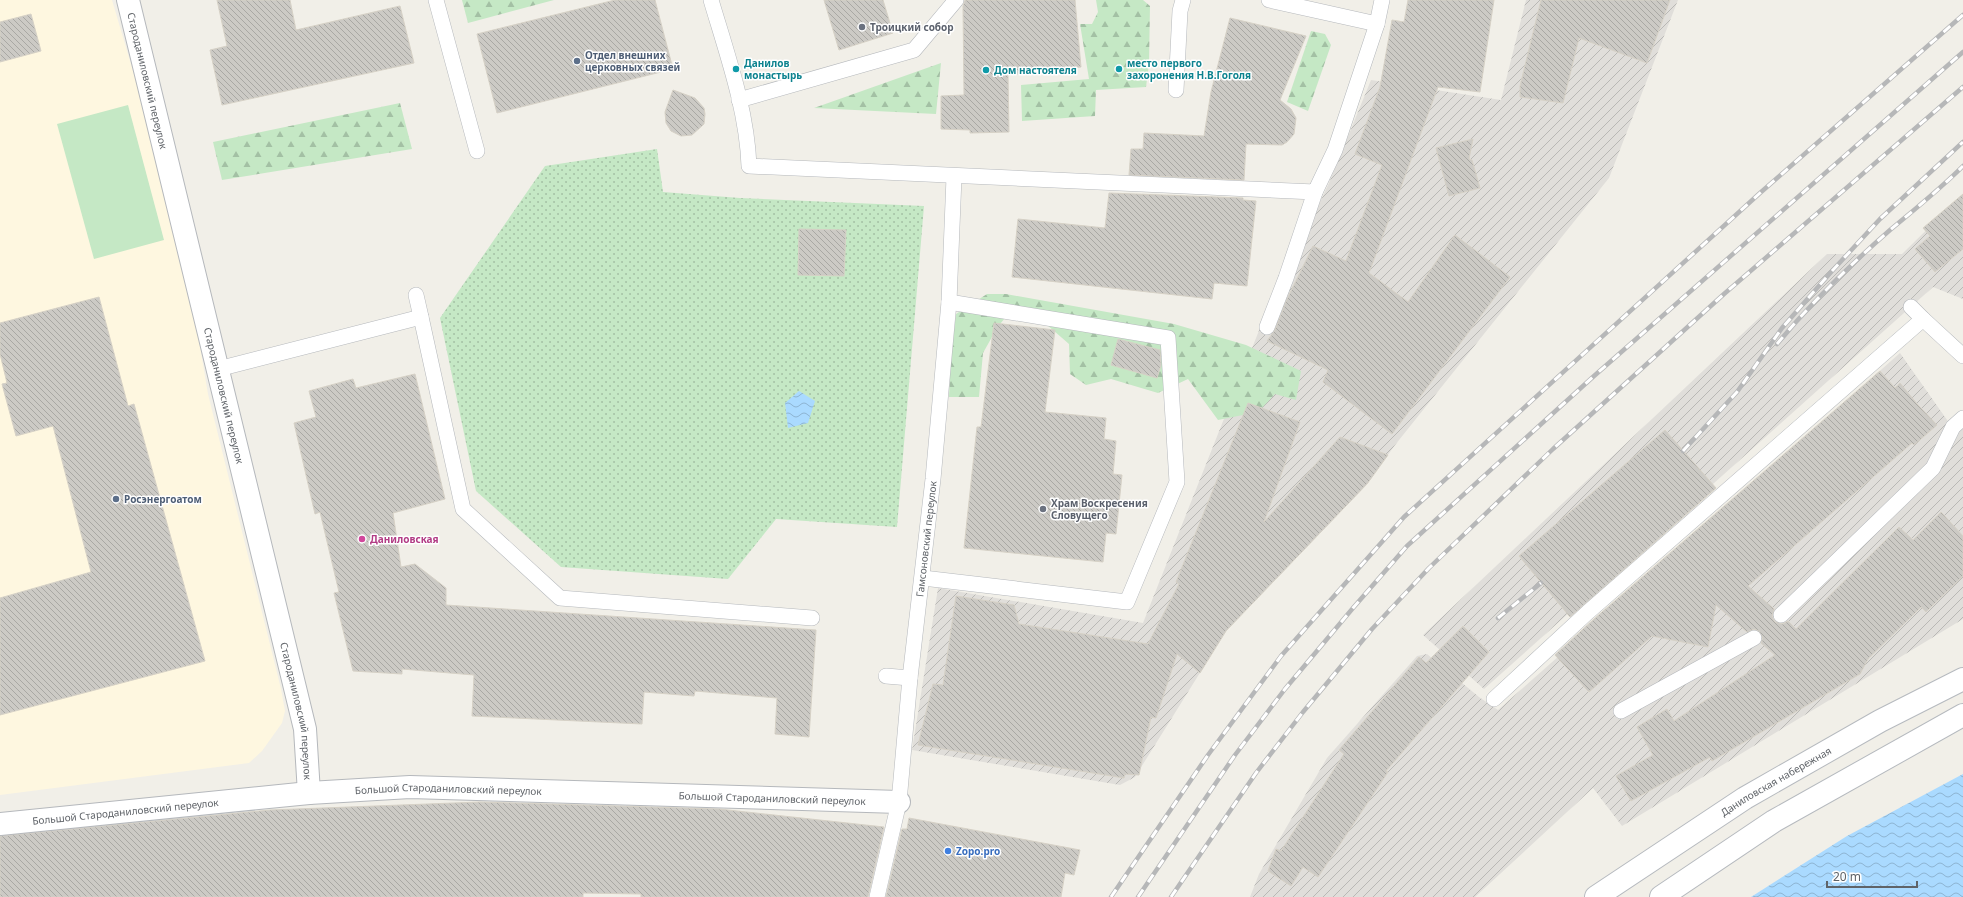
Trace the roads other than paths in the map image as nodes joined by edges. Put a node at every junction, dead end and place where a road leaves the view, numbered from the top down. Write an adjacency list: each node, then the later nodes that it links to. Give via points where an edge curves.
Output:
1 (128, 0): 21 (street, Староданиловский переулок)
2 (436, 0): 11 (lane)
3 (711, 0): 10 (lane)
4 (956, 0): 10 (lane, via 914,50)
5 (1183, 0): 9 (lane, via 1180,11)
6 (1269, 0): 8 (lane)
7 (1382, 0): 8 (lane)
8 (1377, 24): 13 (lane, via 1335,150)
9 (1176, 90)
10 (739, 100): 12 (lane, via 748,140 749,166)
11 (477, 151)
12 (954, 177): 13 (lane, via 1013,184); 15 (lane, Гамсоновский переулок)
13 (1315, 192): 19 (lane)
14 (416, 295): 17 (lane)
15 (949, 302): 23 (lane, Гамсоновский переулок); 23 (lane, via 1168,338 1177,482 1127,602)
16 (1911, 306): 18 (lane)
17 (421, 317): 21 (lane); 25 (lane, via 463,509 560,598)
18 (1924, 319): 20 (lane); 30 (lane, via 1588,612)
19 (1267, 326)
20 (1963, 356)
21 (218, 369): 33 (street, Староданиловский переулок, via 305,729)
22 (1963, 418): 24 (lane, via 1952,427 1933,468)
23 (922, 578): 28 (lane, Гамсоновский переулок)
24 (1781, 615)
25 (812, 618)
26 (1754, 638): 31 (lane)
27 (886, 676): 28 (lane)
28 (910, 678): 34 (lane, Гамсоновский переулок)
29 (1963, 679): 37 (street, Даниловская набережная, via 1880,721 1745,798)
30 (1494, 699)
31 (1621, 711)
32 (1963, 714): 38 (street, via 1774,821)
33 (309, 793): 34 (street, Большой Староданиловский переулок, via 410,787); 35 (street, Большой Староданиловский переулок)
34 (905, 802): 36 (lane, Гамсоновский переулок)
35 (0, 824)
36 (877, 897)
37 (1596, 897)
38 (1661, 897)

